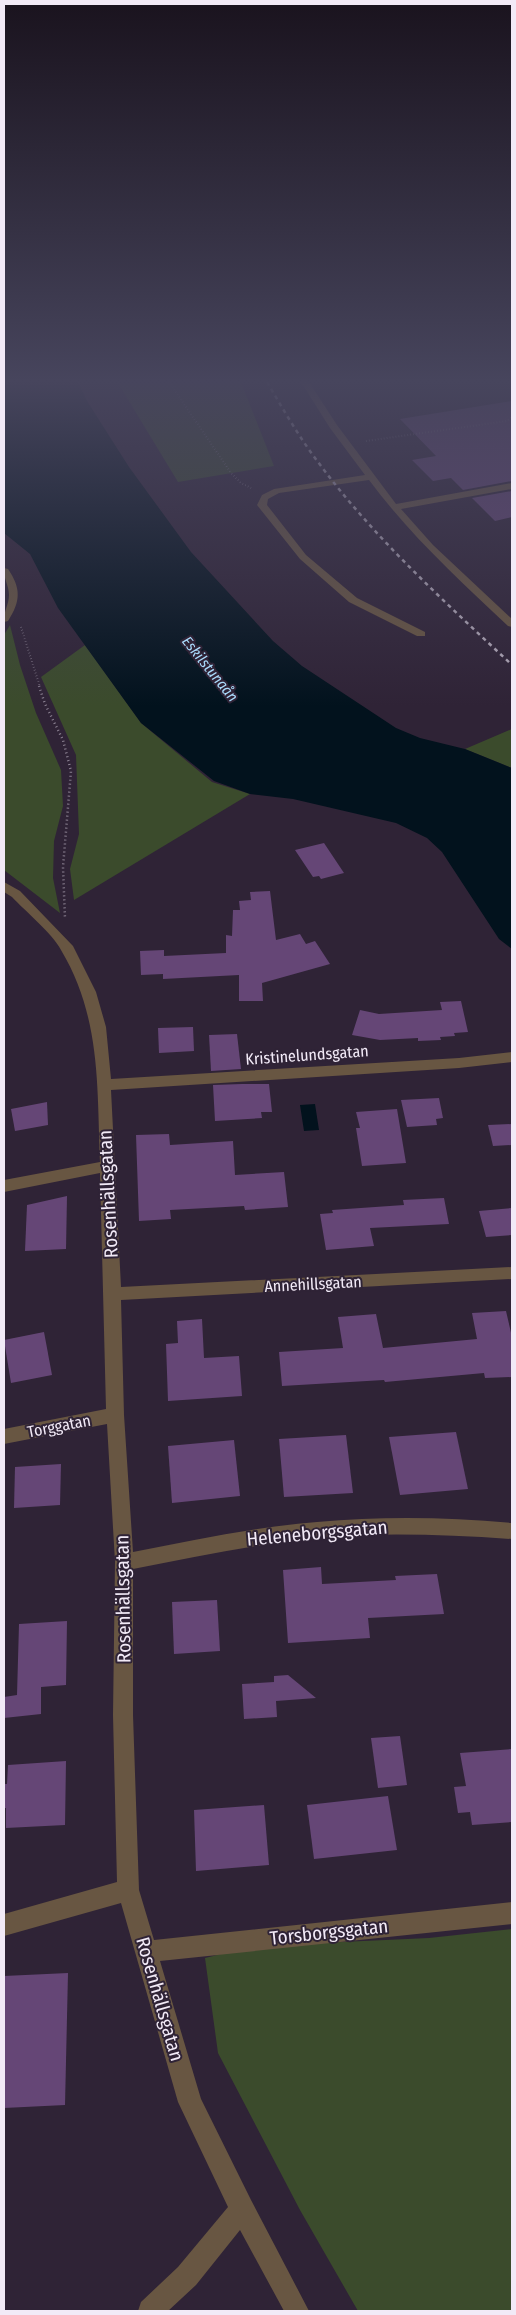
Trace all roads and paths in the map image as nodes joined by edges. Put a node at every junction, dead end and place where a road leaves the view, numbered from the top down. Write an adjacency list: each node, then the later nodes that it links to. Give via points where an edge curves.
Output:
1 (256, 490): 5 (path)
2 (290, 490): 5 (street)
3 (382, 490): 6 (street)
4 (489, 490): 6 (street)
5 (268, 495): 11 (street, via 262,500 262,506 303,557 354,600)
6 (394, 507): 10 (street, via 430,547)
7 (4, 570): 8 (street)
8 (14, 590): 9 (street, via 15,600); 13 (path, via 22,635 45,704 63,740 71,771 63,867)
9 (4, 618)
10 (512, 624)
11 (421, 634)
12 (4, 886): 13 (street, Rosenhällsgatan)
13 (66, 946): 15 (street, Rosenhällsgatan, via 89,992 99,1027)
14 (512, 1057): 15 (street, Kristinelundsgatan)
15 (104, 1085): 16 (street, Rosenhällsgatan)
16 (106, 1166): 17 (street); 19 (street, Rosenhällsgatan)
17 (4, 1186)
18 (512, 1273): 19 (street, Annehillsgatan)
19 (113, 1294): 20 (street, Rosenhällsgatan)
20 (115, 1415): 21 (street, Torggatan); 23 (street, Rosenhällsgatan)
21 (4, 1437)
22 (512, 1532): 23 (street, Heleneborgsgatan, via 404,1526 344,1528 246,1539)
23 (124, 1562): 24 (street, Rosenhällsgatan)
24 (128, 1890): 26 (street); 27 (street, Rosenhällsgatan)
25 (512, 1913): 27 (street, Torsborgsgatan)
26 (4, 1924)
27 (146, 1952): 28 (street, Rosenhällsgatan, via 190,2102)
28 (242, 2209): 29 (street, via 186,2276); 30 (street, Rosenhällsgatan)
29 (150, 2311)
30 (297, 2311)

